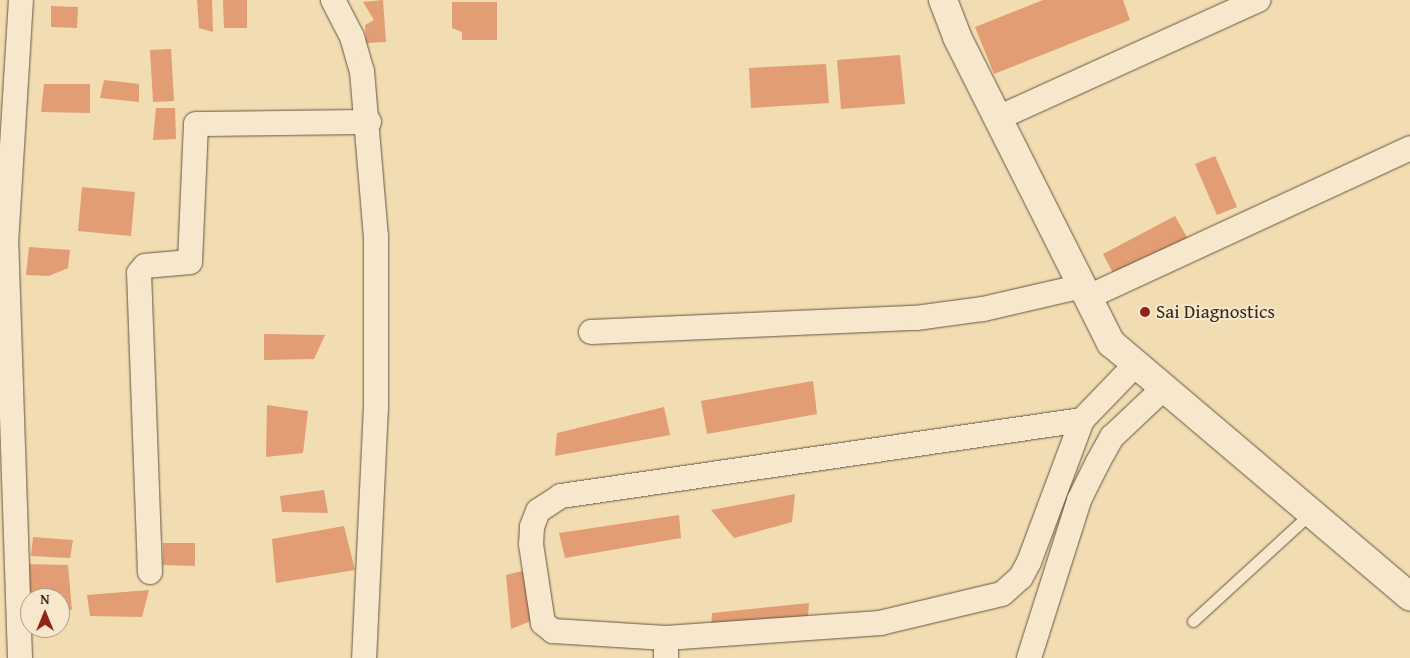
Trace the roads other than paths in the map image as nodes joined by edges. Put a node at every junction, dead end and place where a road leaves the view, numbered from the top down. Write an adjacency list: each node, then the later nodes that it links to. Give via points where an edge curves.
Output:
1 (21, 0): 9 (street)
2 (333, 0): 6 (street, via 352,37)
3 (943, 0): 5 (main road)
4 (1258, 0): 5 (street)
5 (998, 118): 8 (main road)
6 (369, 122): 15 (street, via 196,124 190,262 145,266 139,274); 20 (street, via 377,319)
7 (1410, 148): 8 (street)
8 (1086, 292): 10 (street, via 916,318); 11 (main road, via 1111,343)
9 (3, 298): 19 (street)
10 (591, 332)
11 (1136, 364): 12 (main road); 13 (street)
12 (1164, 388): 14 (main road); 21 (street, via 1112,437 1079,500)
13 (1082, 420): 18 (street, via 1029,562 1021,576 1002,594 880,623); 18 (street, via 561,496 538,511 531,544 546,628)
14 (1311, 513): 16 (main road); 17 (lane)
15 (150, 572)
16 (1410, 597)
17 (1193, 621)
18 (666, 648)
19 (20, 658)
20 (364, 658)
21 (1030, 658)

